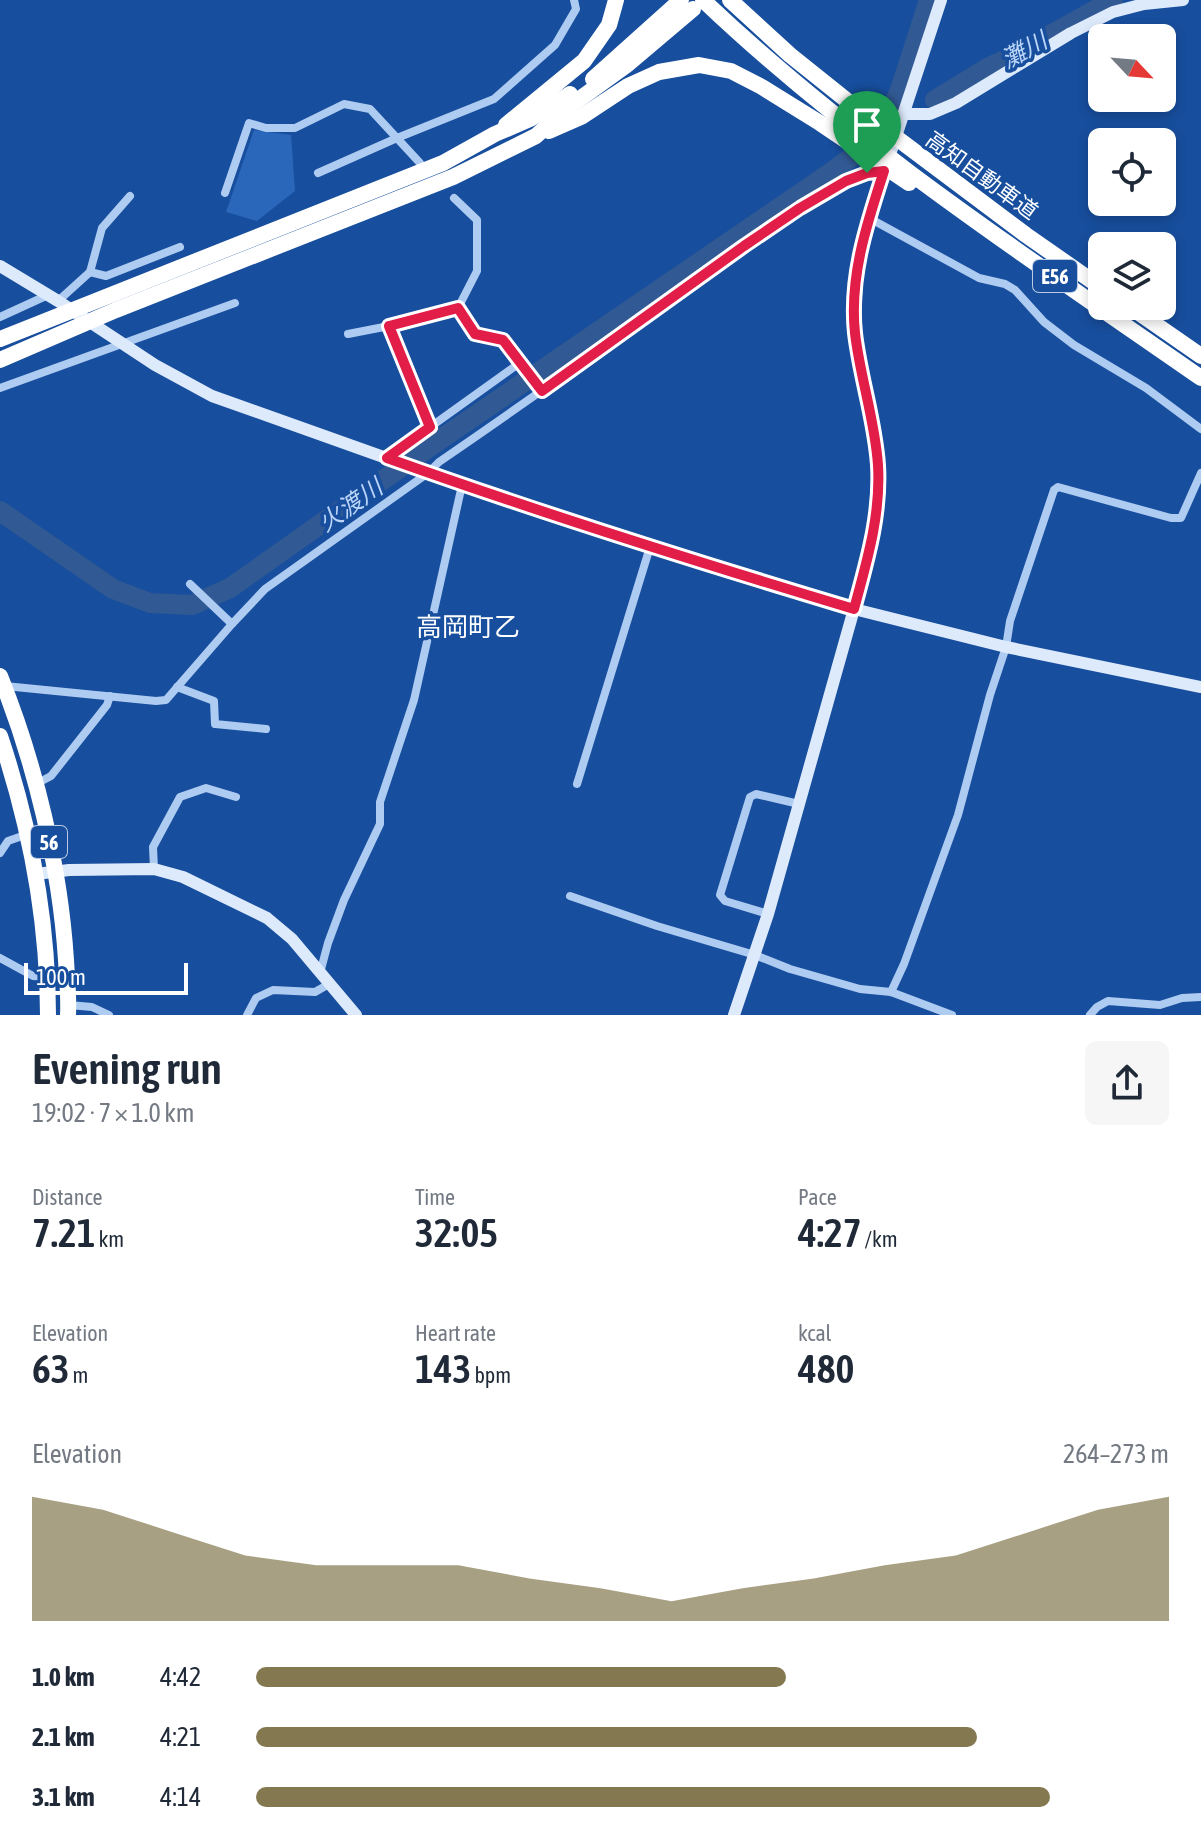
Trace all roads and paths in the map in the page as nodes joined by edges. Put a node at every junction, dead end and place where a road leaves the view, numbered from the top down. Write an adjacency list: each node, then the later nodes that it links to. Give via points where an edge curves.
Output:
1 (574, 0): 11 (street, via 576,9 555,45 494,99)
2 (616, 0): 9 (highway, via 609,25 584,61)
3 (730, 0): 13 (highway, 高知自動車道 / E56, via 850,103)
4 (941, 0): 7 (street)
5 (1183, 0): 7 (street, via 1113,12 956,103 930,114)
6 (692, 3): 8 (highway, via 778,69); 9 (highway, via 588,83); 10 (highway, via 628,64)
7 (905, 114): 14 (street)
8 (828, 119): 10 (highway, via 731,71 699,65 659,72); 13 (highway)
9 (495, 134): 31 (highway, via 443,163 102,299)
10 (536, 136): 31 (highway, via 453,177 116,310)
11 (397, 138): 12 (street); 15 (street); 17 (street, via 370,109 344,104 295,128 249,123)
12 (420, 163)
13 (912, 170): 24 (highway, 高知自動車道 / E56, via 1026,235); 38 (highway, 高知自動車道 / E56, via 966,220)
14 (884, 171): 16 (street); 20 (street)
15 (318, 173)
16 (846, 181): 40 (street)
17 (225, 193)
18 (130, 196): 23 (street, via 102,228)
19 (454, 198): 27 (street, via 477,220 477,271)
20 (869, 218): 42 (street, via 979,278 1015,290 1074,345); 49 (street, via 857,275 855,329 878,465 877,512)
21 (180, 247): 23 (street, via 106,276)
22 (0, 266): 25 (street)
23 (90, 272): 25 (street)
24 (1088, 278)
25 (53, 298): 28 (street); 34 (street)
26 (235, 303): 34 (street)
27 (458, 308): 30 (street); 37 (street, via 475,334 503,340)
28 (0, 317)
29 (1149, 320): 35 (highway)
30 (389, 326): 32 (street); 41 (street)
31 (52, 328): 33 (highway); 36 (highway)
32 (348, 334)
33 (0, 339)
34 (124, 345): 39 (street); 43 (street, via 212,396)
35 (1201, 356)
36 (0, 360)
37 (523, 365): 40 (street); 41 (street)
38 (1201, 378)
39 (0, 388)
40 (540, 388): 44 (street)
41 (430, 427): 43 (street)
42 (1201, 429)
43 (391, 460): 44 (street)
44 (426, 472): 46 (street); 50 (street, via 265,589)
45 (1201, 473): 51 (street, via 1181,518 1054,490)
46 (462, 485): 47 (street); 71 (street, via 414,700 380,802 380,824 344,900)
47 (650, 547): 49 (street); 59 (street)
48 (190, 584): 50 (street)
49 (854, 609): 51 (street); 61 (street)
50 (232, 624): 53 (street)
51 (1006, 647): 54 (street); 74 (street, via 958,815)
52 (1, 683): 55 (street); 58 (highway, 56)
53 (177, 687): 55 (street, via 166,700); 56 (street, via 214,701 215,724)
54 (1201, 687)
55 (110, 696): 58 (street, via 51,776)
56 (266, 729)
57 (0, 736): 62 (highway, 56)
58 (36, 784): 65 (highway, 56)
59 (577, 784)
60 (236, 797): 64 (street, via 206,788 180,797 153,847)
61 (799, 804): 68 (street); 68 (street, via 750,797 720,895)
62 (28, 834): 63 (street, via 8,841); 66 (highway, 56)
63 (0, 853)
64 (154, 869): 65 (street); 71 (street, via 183,877 267,918)
65 (56, 872): 66 (street); 76 (highway, 56)
66 (36, 874): 72 (highway, 56)
67 (570, 896): 69 (street)
68 (768, 914): 69 (street)
69 (755, 955): 74 (street, via 860,989); 81 (street)
70 (0, 958): 72 (street, via 33,976)
71 (320, 973): 73 (street)
72 (48, 977): 77 (highway, 56)
73 (329, 984): 79 (street, via 315,992 273,990 256,998); 80 (street)
74 (891, 992): 82 (street)
75 (1201, 997): 83 (street, via 1160,1005 1108,1001)
76 (68, 1010): 78 (street, via 92,1007)
77 (48, 1015)
78 (109, 1015)
79 (247, 1015)
80 (356, 1015)
81 (734, 1015)
82 (952, 1015)
83 (1090, 1015)

